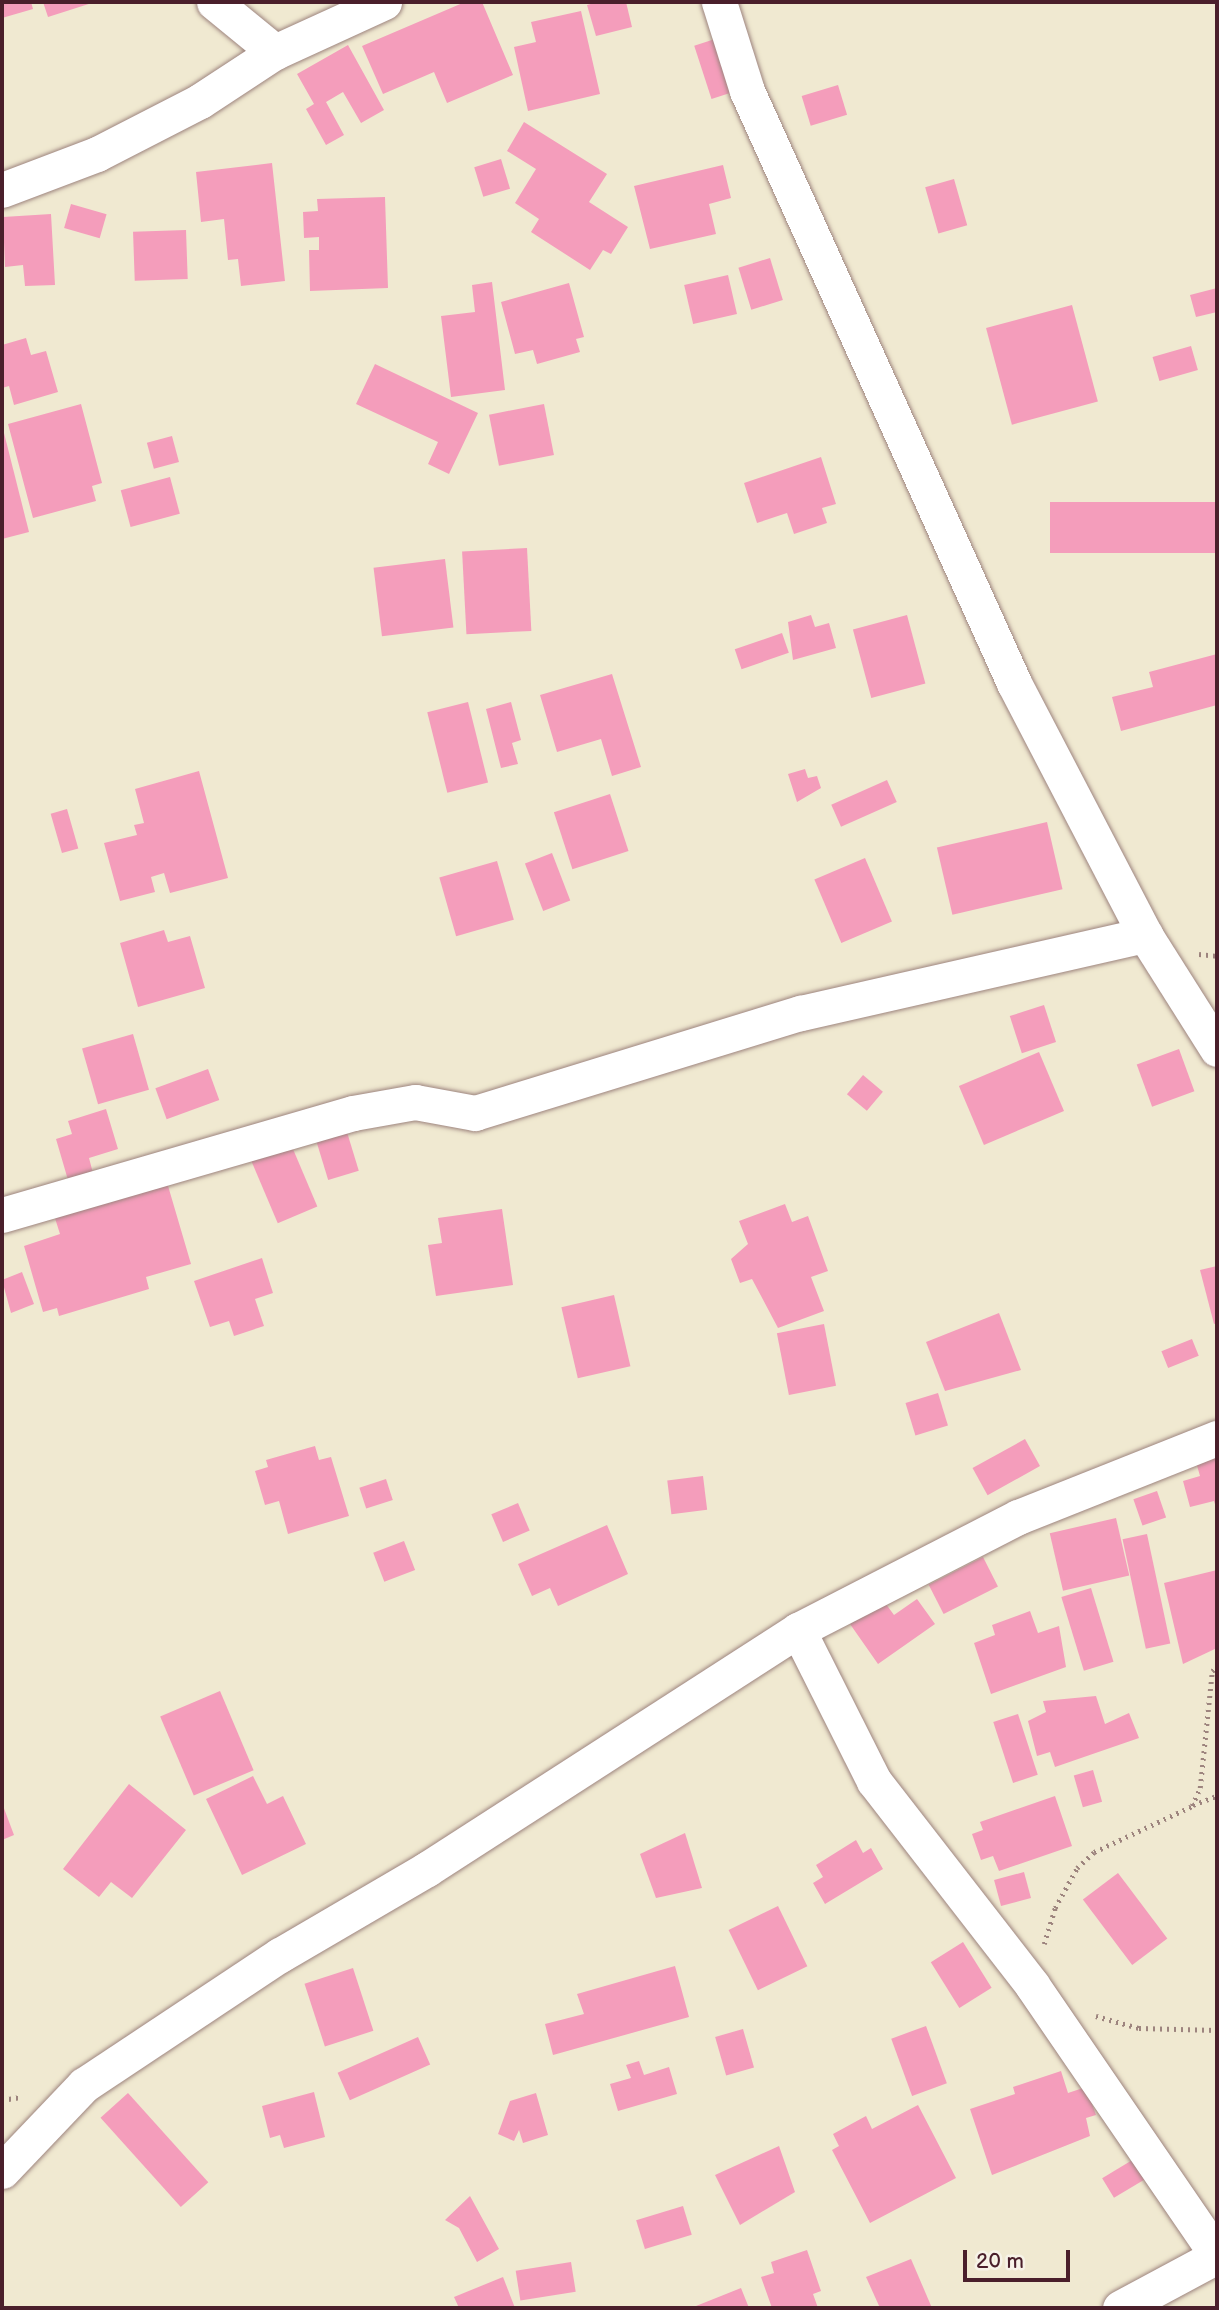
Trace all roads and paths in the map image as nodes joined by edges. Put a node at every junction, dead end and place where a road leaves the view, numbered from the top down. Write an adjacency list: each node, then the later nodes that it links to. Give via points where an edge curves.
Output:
1 (214, 2): 4 (street)
2 (384, 2): 4 (street)
3 (719, 2): 6 (street, via 747,91 1014,683)
4 (275, 52): 5 (street, via 200,101 97,154)
5 (2, 190)
6 (1145, 935): 7 (street); 8 (street, via 801,1013 475,1113 415,1102 353,1113)
7 (1217, 1049)
8 (2, 1215)
9 (1217, 1438): 10 (street, via 1018,1517)
10 (798, 1630): 14 (street, via 874,1780); 17 (street, via 427,1869 280,1955 84,2085)
11 (1217, 1667): 13 (path, via 1212,1671 1200,1788)
12 (1217, 1796): 13 (path)
13 (1192, 1806): 14 (path, via 1094,1852 1077,1868 1055,1908)
14 (1032, 1985): 18 (street)
15 (1092, 2015): 16 (path, via 1139,2028)
16 (1217, 2030)
17 (2, 2171)
18 (1217, 2255): 19 (street)
19 (1119, 2308)

